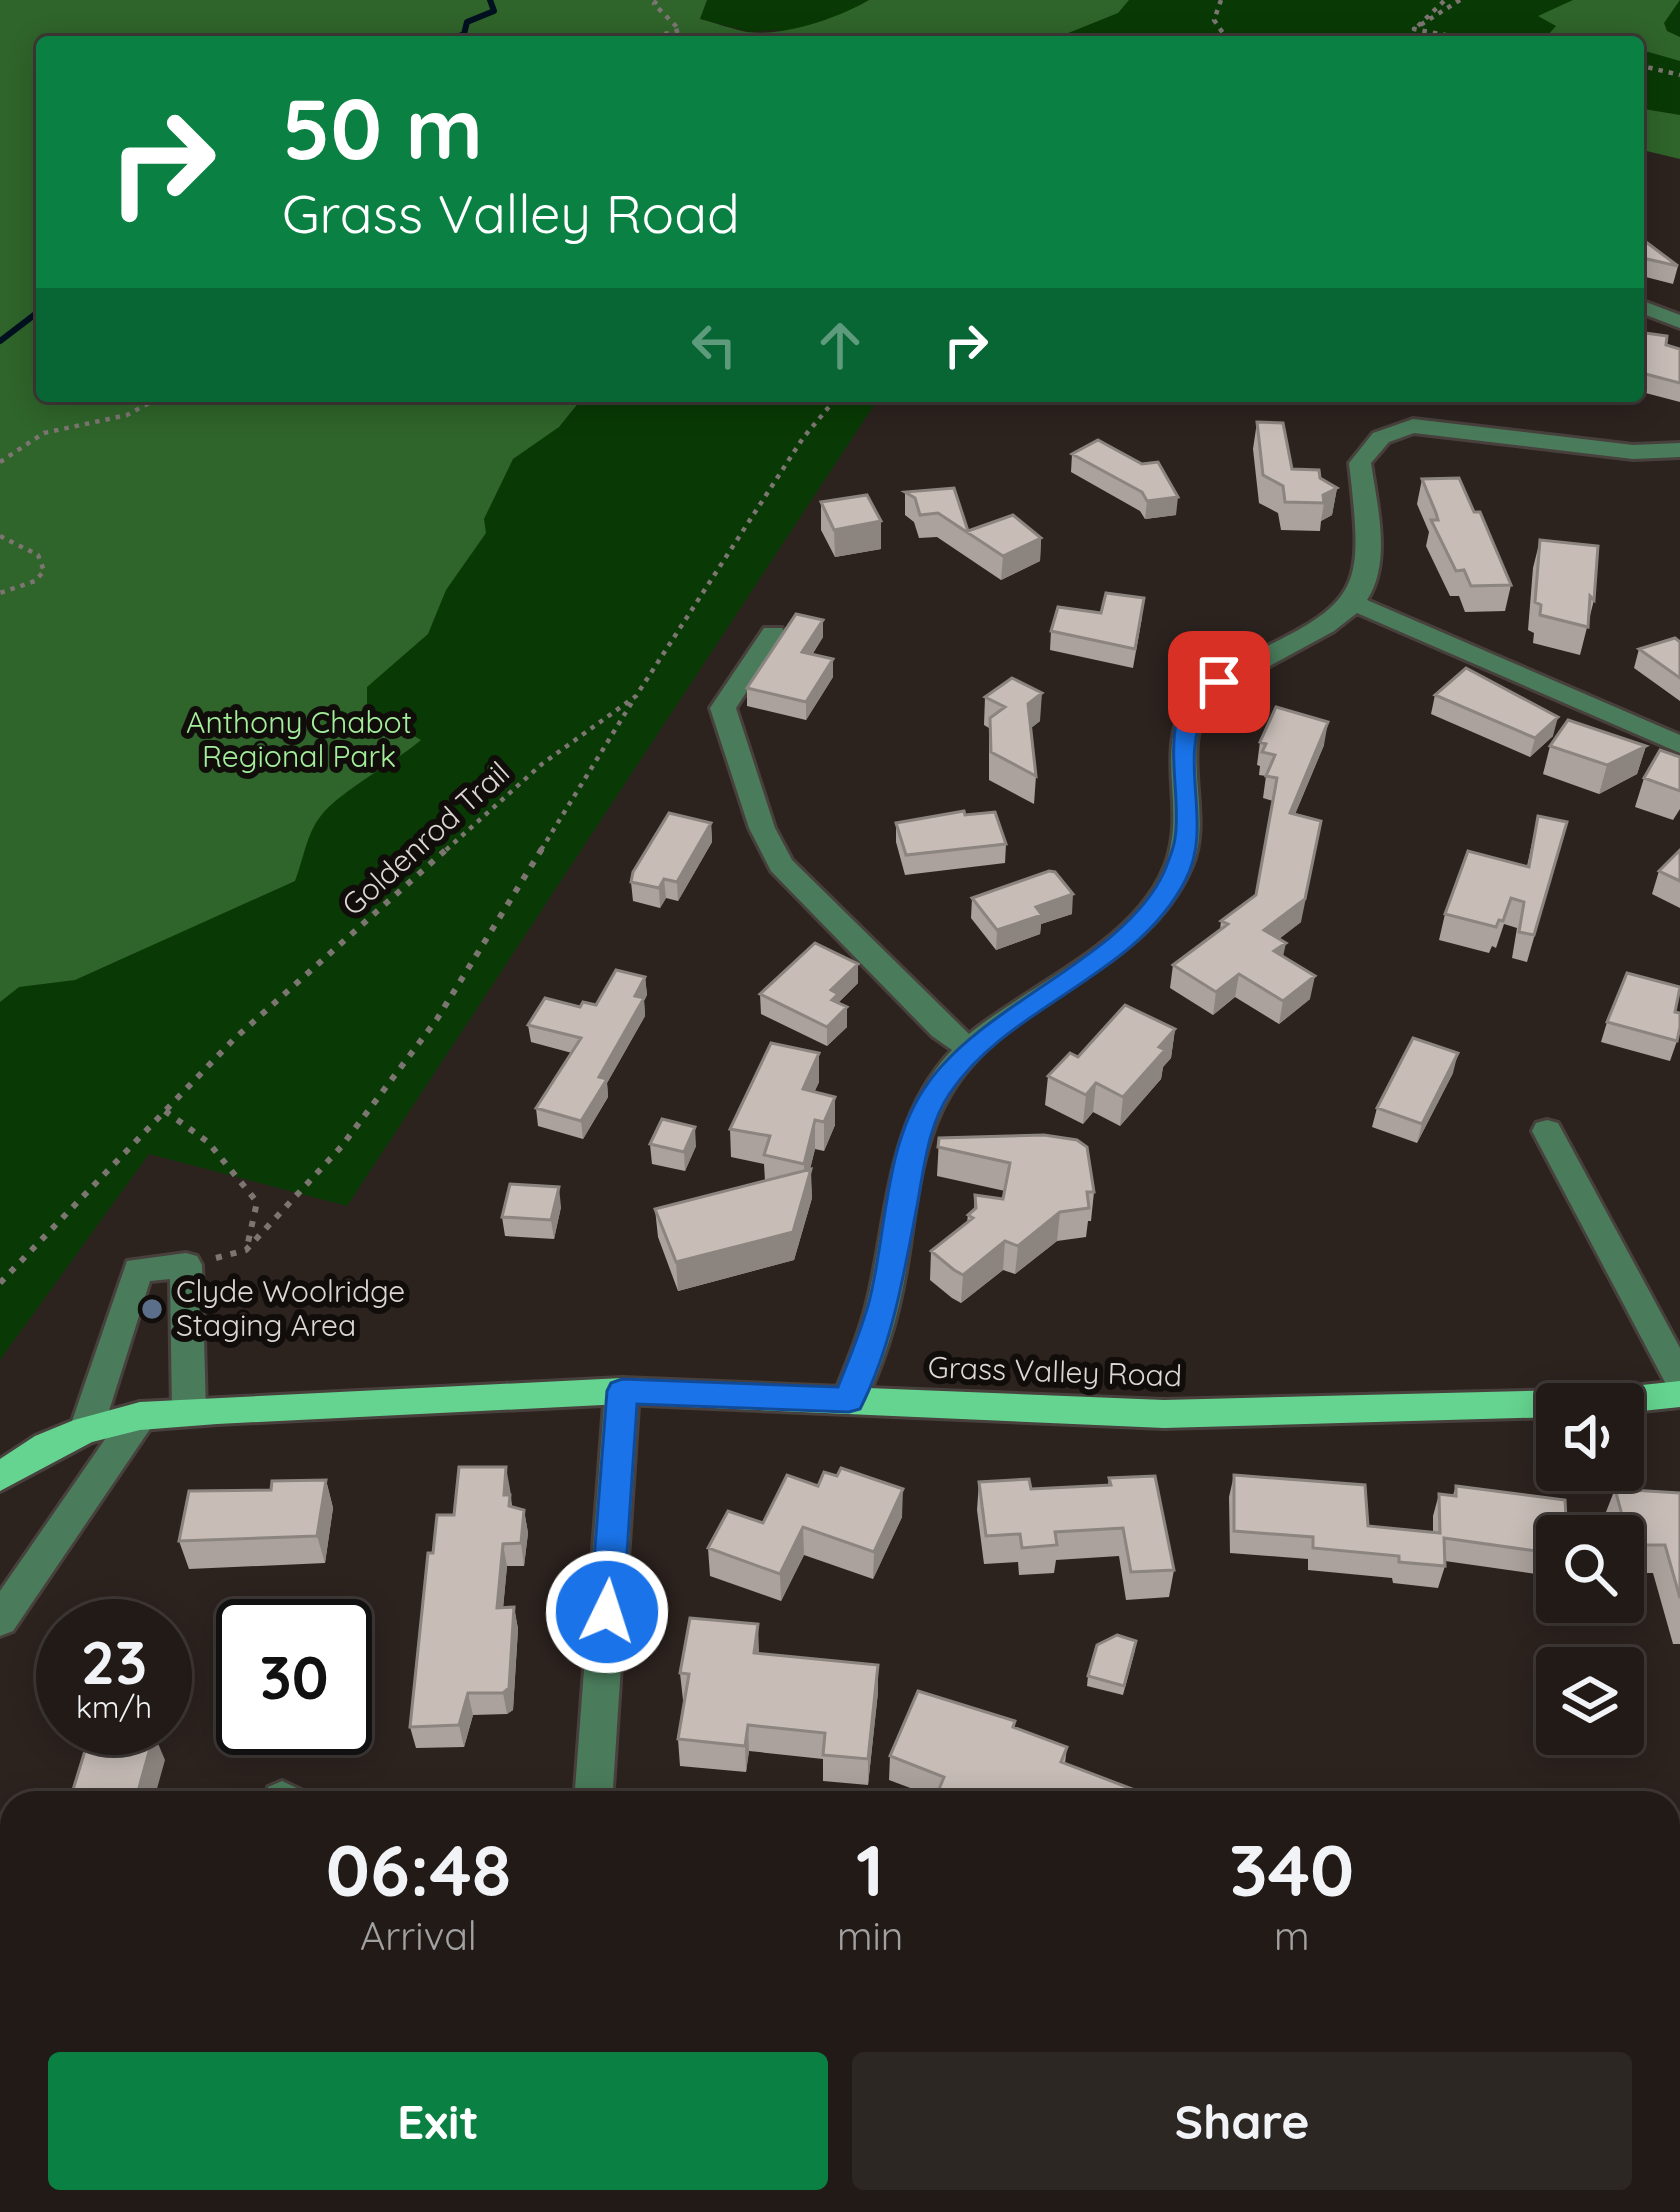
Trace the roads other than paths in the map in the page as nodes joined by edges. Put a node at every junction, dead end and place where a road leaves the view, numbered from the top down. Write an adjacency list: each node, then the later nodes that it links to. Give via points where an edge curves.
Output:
1 (1644, 307): 2 (street)
2 (1680, 322)
3 (1680, 449): 4 (street, via 1634,452 1452,428 1383,434 1360,463 1370,543)
4 (1357, 604): 6 (street); 7 (street, via 1219,682 1195,704 1183,748 1188,836 1174,878 1126,938)
5 (773, 633): 7 (street, via 723,708 761,828 781,865)
6 (1680, 745)
7 (971, 1049): 12 (street, via 937,1090 916,1136 883,1304)
8 (1547, 1131): 9 (street)
9 (1680, 1379)
10 (622, 1391): 12 (main road, Grass Valley Road); 13 (main road, Grass Valley Road); 18 (street)
11 (1680, 1394): 12 (main road, Grass Valley Road, via 1164,1414)
12 (849, 1400)
13 (189, 1412): 14 (main road, Grass Valley Road); 15 (street, via 186,1265 138,1270)
14 (140, 1416): 15 (main road, Grass Valley Road); 17 (street)
15 (86, 1430): 16 (main road, Grass Valley Road)
16 (0, 1477)
17 (0, 1620)
18 (594, 1791)

